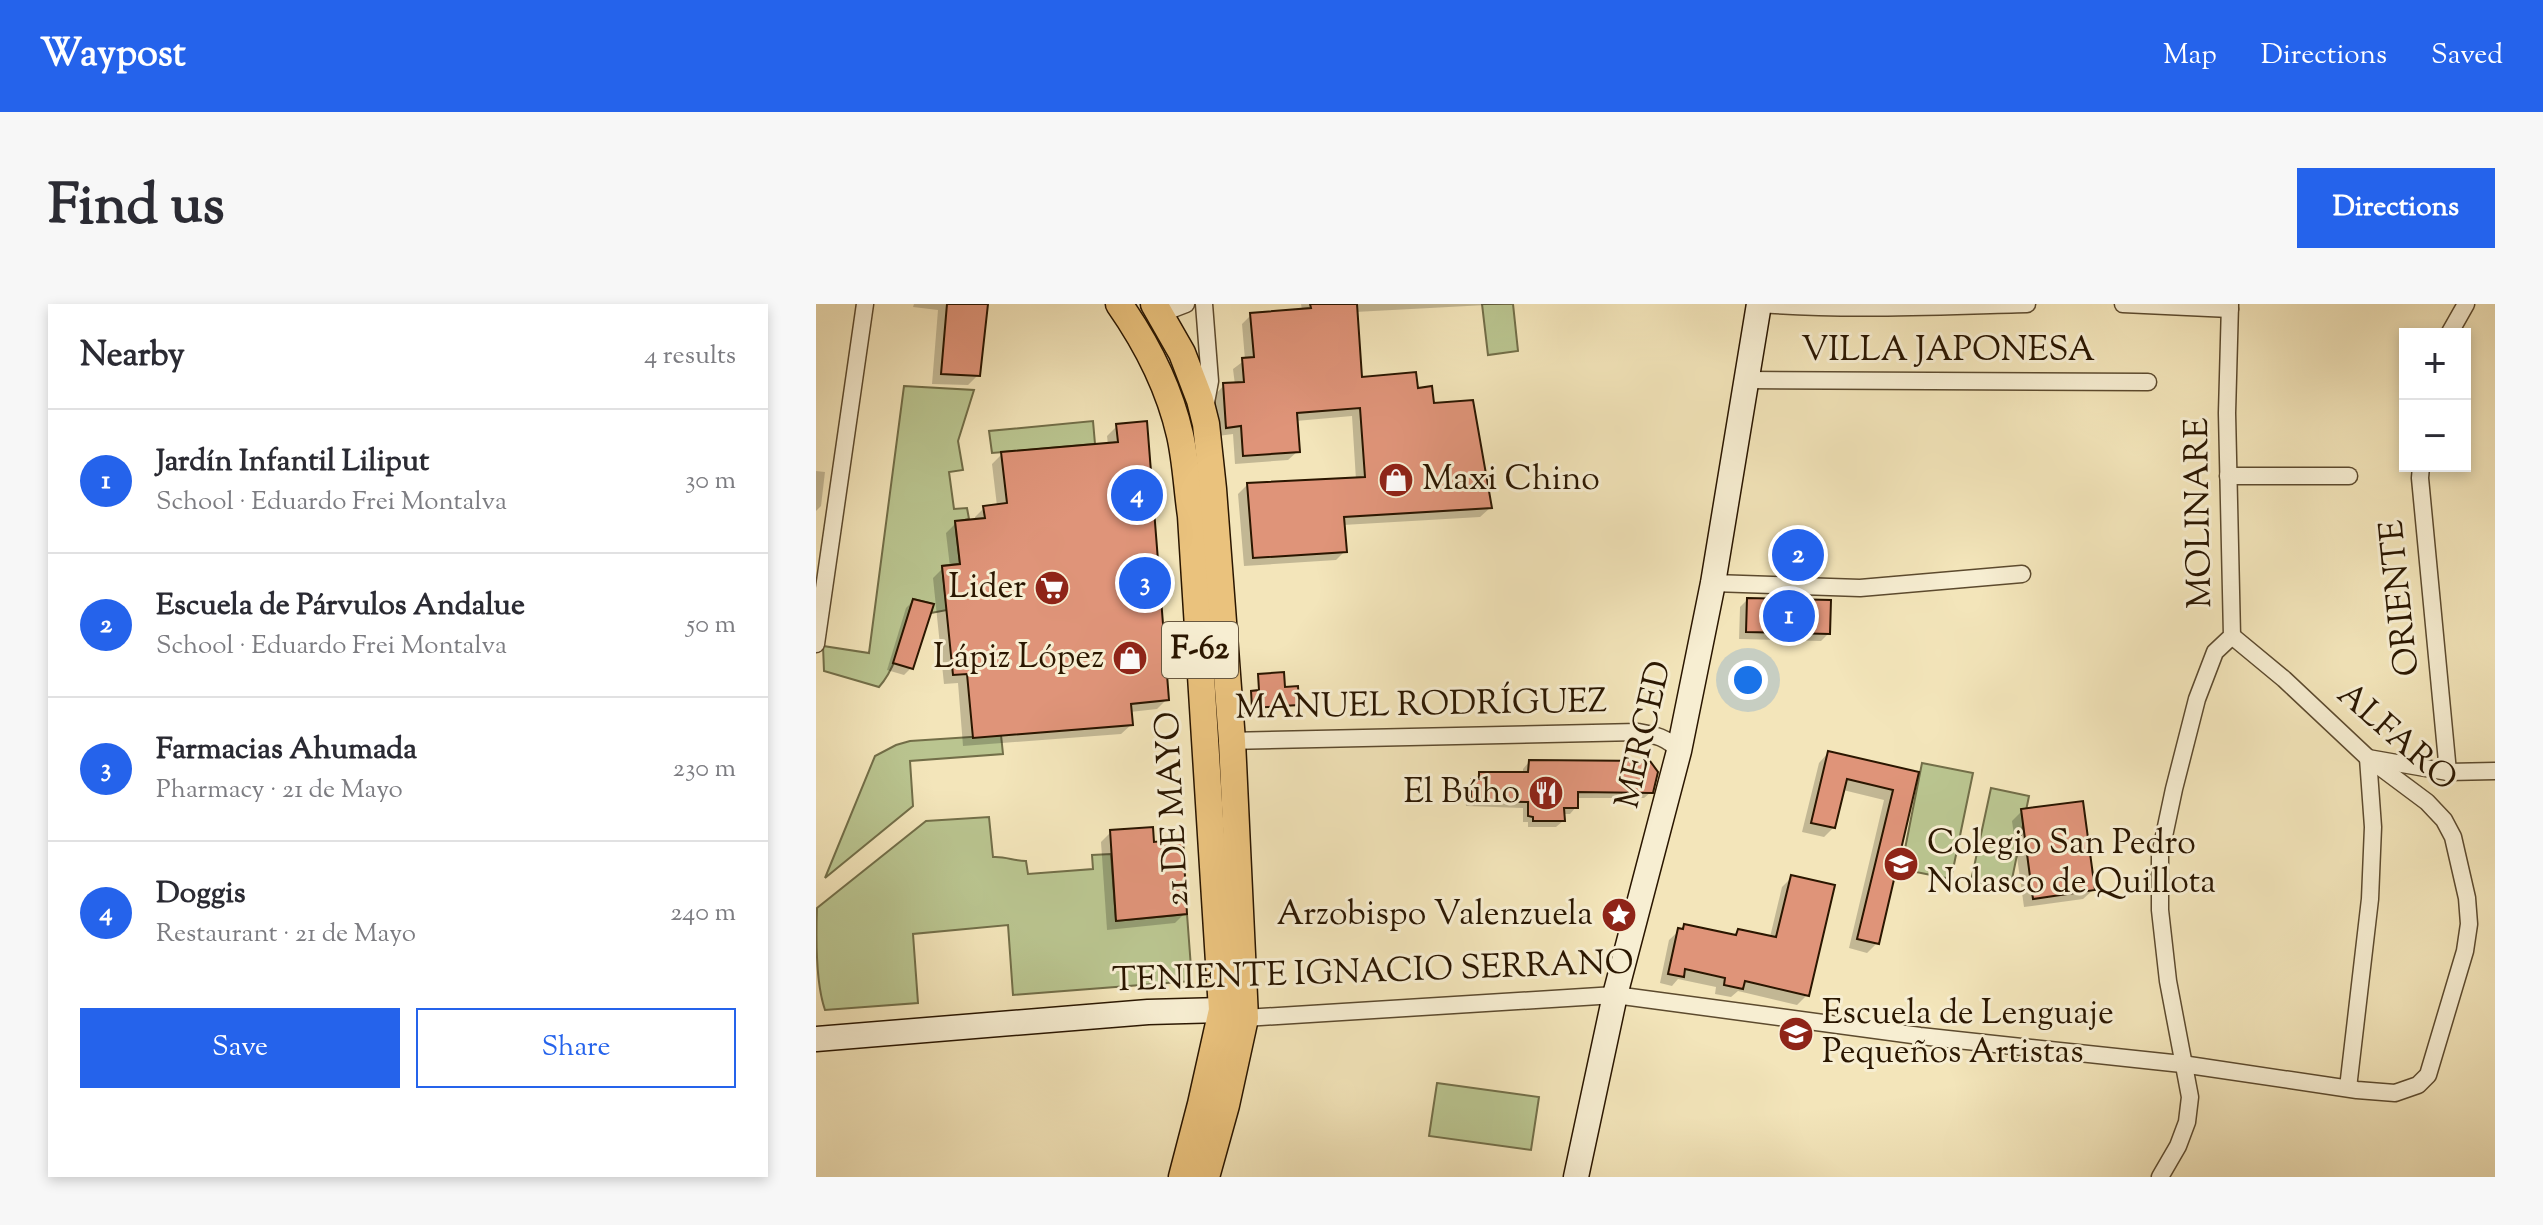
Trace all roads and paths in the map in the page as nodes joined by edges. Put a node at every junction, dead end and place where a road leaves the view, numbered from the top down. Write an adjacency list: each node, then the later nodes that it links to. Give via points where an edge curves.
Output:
1 (865, 304): 22 (street)
2 (1119, 304): 23 (main road, 21 DE MAYO / F-62, via 1160,375 1180,438)
3 (1186, 304): 11 (street, 21 DE MAYO)
4 (1204, 304): 15 (street, 21 DE MAYO, via 1210,381)
5 (1760, 304): 9 (street); 13 (main road, MERCED)
6 (2027, 304): 9 (street)
7 (2123, 304): 10 (street)
8 (2466, 304): 12 (street)
9 (1866, 306)
10 (2230, 306): 17 (street, MOLINARE)
11 (1157, 309): 15 (main road, 21 DE MAYO / F-62, via 1182,353)
12 (2452, 328)
13 (1747, 380): 14 (street, VILLA JAPONESA); 20 (main road, MERCED)
14 (2148, 382)
15 (1204, 414): 23 (main road, 21 DE MAYO / F-62, via 1213,489)
16 (2420, 472): 27 (street, ORIENTE)
17 (2228, 476): 18 (street); 21 (street, MOLINARE)
18 (2349, 476)
19 (2022, 574): 20 (street, via 1860,588)
20 (1713, 583): 24 (main road, MERCED)
21 (2232, 636): 25 (street, ALFARO); 31 (street, MOLINARE, via 2215,652 2197,699 2160,855 2160,910)
22 (816, 644)
23 (1219, 740): 24 (street, MANUEL RODRÍGUEZ, via 1638,732 1661,737); 29 (main road, 21 DE MAYO / F-62)
24 (1679, 751): 28 (main road, MERCED)
25 (2368, 758): 27 (street); 32 (street, via 2373,827 2370,899); 33 (street, ALFARO, via 2444,820 2467,898 2465,951 2428,1075)
26 (2495, 771): 27 (street)
27 (2448, 772)
28 (1615, 995): 29 (street, TENIENTE IGNACIO SERRANO); 31 (street, TENIENTE IGNACIO SERRANO); 36 (main road, MERCED)
29 (1234, 1014): 30 (main road, TENIENTE IGNACIO SERRANO, via 1148,1012); 34 (main road, 21 DE MAYO / F-62, via 1201,1104); 35 (main road, 21 DE MAYO / F-62, via 1226,1105)
30 (816, 1039)
31 (2182, 1064): 32 (street, TENIENTE IGNACIO SERRANO); 37 (street, MOLINARE, via 2190,1097 2187,1122)
32 (2348, 1088): 33 (street, TENIENTE IGNACIO SERRANO)
33 (2406, 1090)
34 (1182, 1177)
35 (1206, 1177)
36 (1576, 1177)
37 (2160, 1177)

